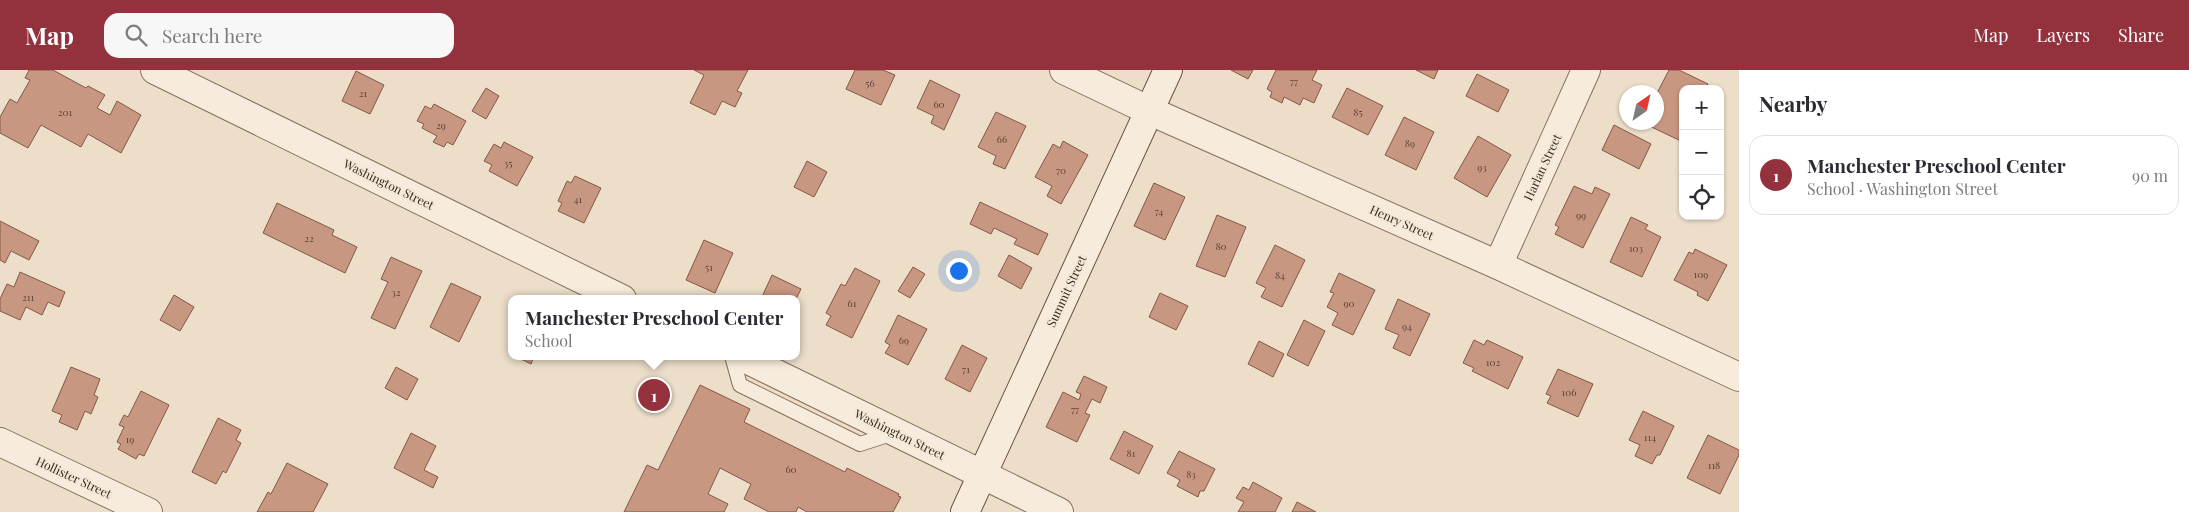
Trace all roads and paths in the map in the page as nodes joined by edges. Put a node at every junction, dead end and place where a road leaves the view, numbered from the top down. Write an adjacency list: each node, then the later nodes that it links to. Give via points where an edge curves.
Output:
1 (155, 70): 7 (street, Washington Street)
2 (1064, 70): 5 (street, Henry Street)
3 (1168, 70): 5 (street, Summit Street)
4 (1586, 70): 6 (street, Harlan Street)
5 (1150, 111): 6 (street, Henry Street); 13 (street, Summit Street)
6 (1498, 265): 10 (street, Henry Street)
7 (614, 295)
8 (733, 360): 11 (lane, via 740,385 860,444)
9 (748, 360): 11 (street, Washington Street)
10 (1739, 378)
11 (896, 432): 13 (street, Washington Street)
12 (0, 442): 14 (street, Hollister Street)
13 (982, 474): 15 (street, Summit Street); 16 (street, Washington Street)
14 (148, 512)
15 (965, 512)
16 (1059, 512)

